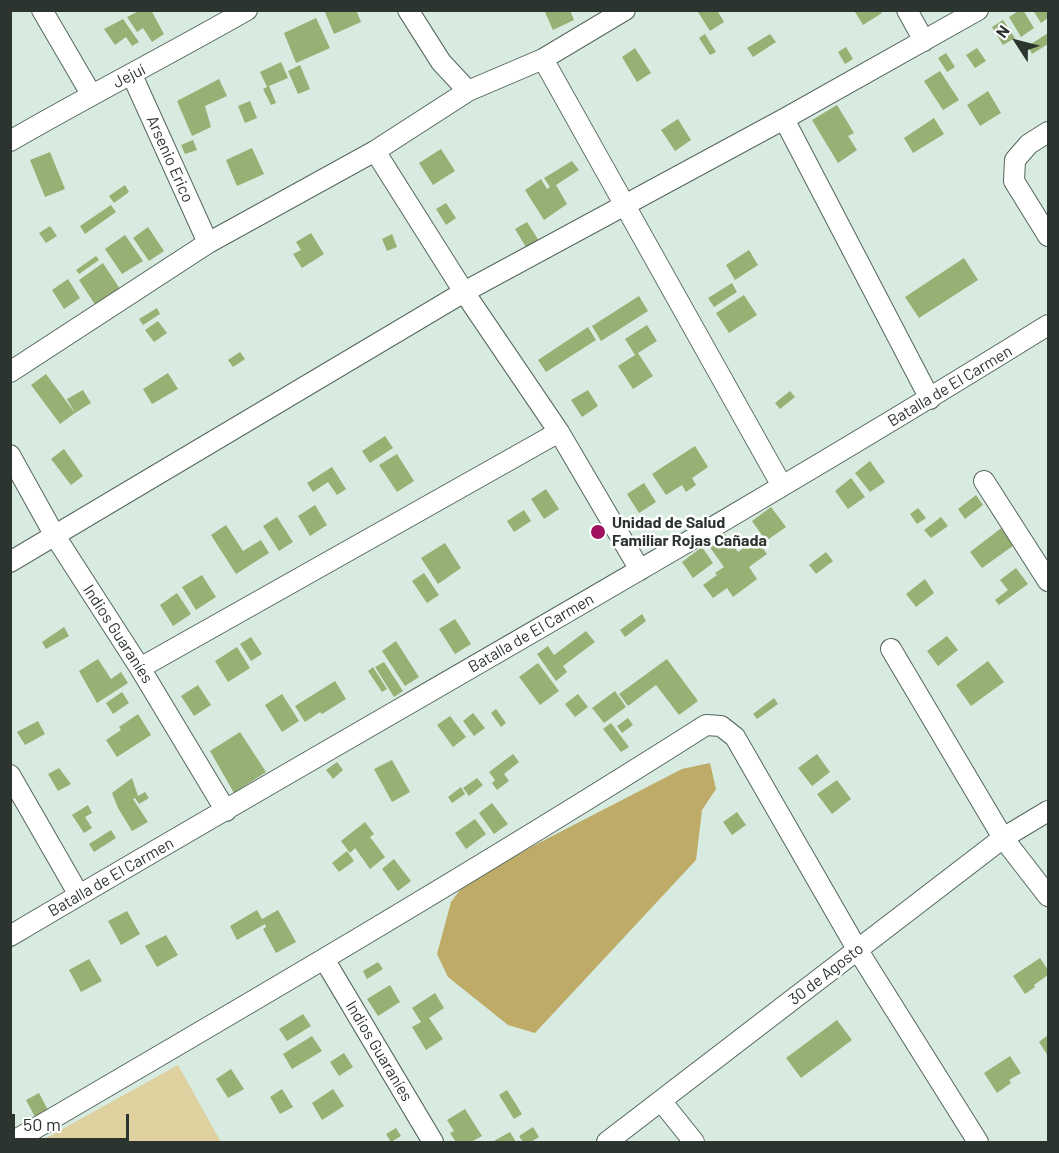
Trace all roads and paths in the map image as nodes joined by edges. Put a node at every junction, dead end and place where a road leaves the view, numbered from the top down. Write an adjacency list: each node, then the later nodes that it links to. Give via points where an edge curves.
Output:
1 (42, 10): 11 (street)
2 (247, 10): 9 (street, Jejuí)
3 (408, 10): 10 (street, via 441,62)
4 (625, 10): 8 (street)
5 (907, 10): 7 (street)
6 (978, 10): 7 (street)
7 (924, 40): 12 (street)
8 (543, 59): 10 (street); 16 (street)
9 (132, 75): 11 (street, Jejuí); 18 (street, Arsenio Erico)
10 (468, 91): 15 (street)
11 (91, 94): 14 (street, Jejuí)
12 (784, 119): 16 (street); 22 (street)
13 (1048, 132): 17 (street, via 1029,144 1015,160 1014,181)
14 (10, 141)
15 (375, 151): 18 (street); 19 (street)
16 (625, 205): 19 (street); 26 (street)
17 (1048, 236)
18 (208, 243): 21 (street)
19 (464, 292): 23 (street); 27 (street)
20 (1048, 325): 22 (street, Batalla de El Carmen)
21 (10, 372)
22 (930, 399): 26 (street, Batalla de El Carmen)
23 (559, 432): 29 (street); 32 (street)
24 (10, 455): 27 (street, Indios Guaraníes)
25 (984, 481): 30 (street)
26 (782, 486): 29 (street, Batalla de El Carmen)
27 (55, 536): 28 (street); 32 (street, Indios Guaraníes)
28 (10, 562)
29 (640, 570): 34 (street, Batalla de El Carmen)
30 (1048, 581)
31 (891, 650): 36 (street)
32 (140, 668): 34 (street, Indios Guaraníes)
33 (10, 775): 37 (street)
34 (226, 811): 37 (street, Batalla de El Carmen)
35 (1048, 811): 36 (street, 30 de Agosto)
36 (1003, 838): 38 (street); 40 (street, 30 de Agosto)
37 (79, 895): 39 (street, Batalla de El Carmen)
38 (1048, 896)
39 (10, 936)
40 (857, 949): 41 (street, via 735,738 721,726 706,725); 42 (street, 30 de Agosto); 47 (street)
41 (324, 959): 43 (street); 44 (street, Indios Guaraníes)
42 (662, 1102): 45 (street, 30 de Agosto); 46 (street)
43 (12, 1143)
44 (433, 1143)
45 (607, 1143)
46 (694, 1143)
47 (978, 1143)

